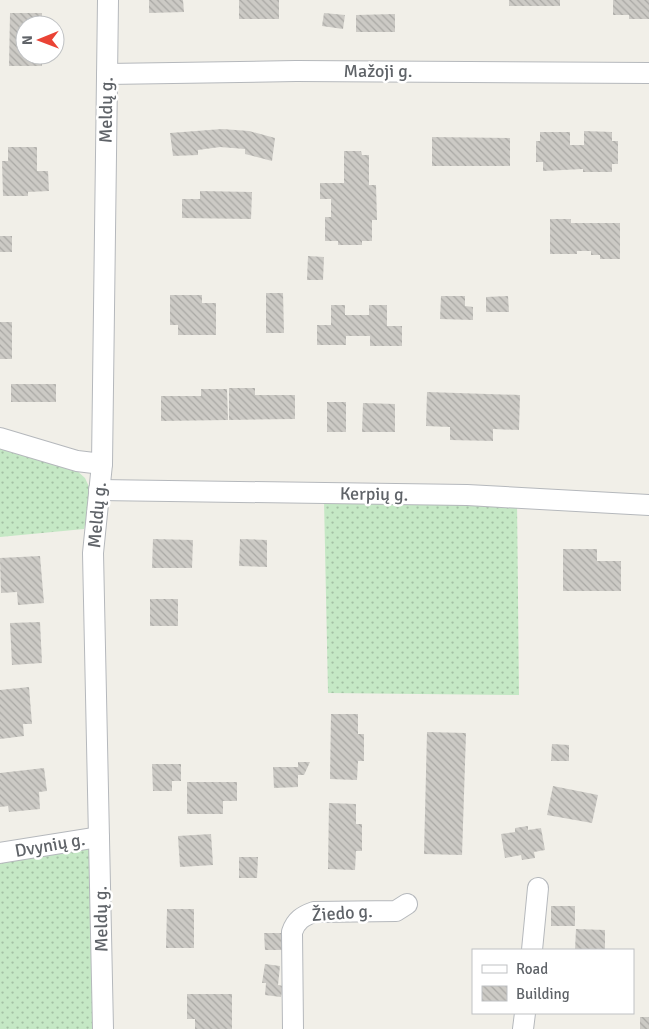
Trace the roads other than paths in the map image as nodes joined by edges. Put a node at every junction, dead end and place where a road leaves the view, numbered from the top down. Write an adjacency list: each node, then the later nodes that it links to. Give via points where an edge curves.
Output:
1 (108, 0): 3 (street, Meldų g.)
2 (649, 73): 3 (street, Mažoji g., via 295,71)
3 (107, 74): 5 (street, Meldų g.)
4 (0, 438): 5 (street, via 77,461)
5 (102, 464): 6 (street, Meldų g.)
6 (99, 490): 7 (street, Kerpių g., via 467,495); 8 (street, Meldų g., via 93,553)
7 (649, 505)
8 (99, 837): 9 (street, Dvynių g.); 14 (street, Meldų g.)
9 (0, 854)
10 (538, 888): 12 (street)
11 (407, 904): 15 (street, Žiedo g., via 396,911 314,912 295,924 292,932)
12 (532, 949)
13 (525, 1014): 16 (street)
14 (103, 1029)
15 (293, 1029)
16 (523, 1029)

